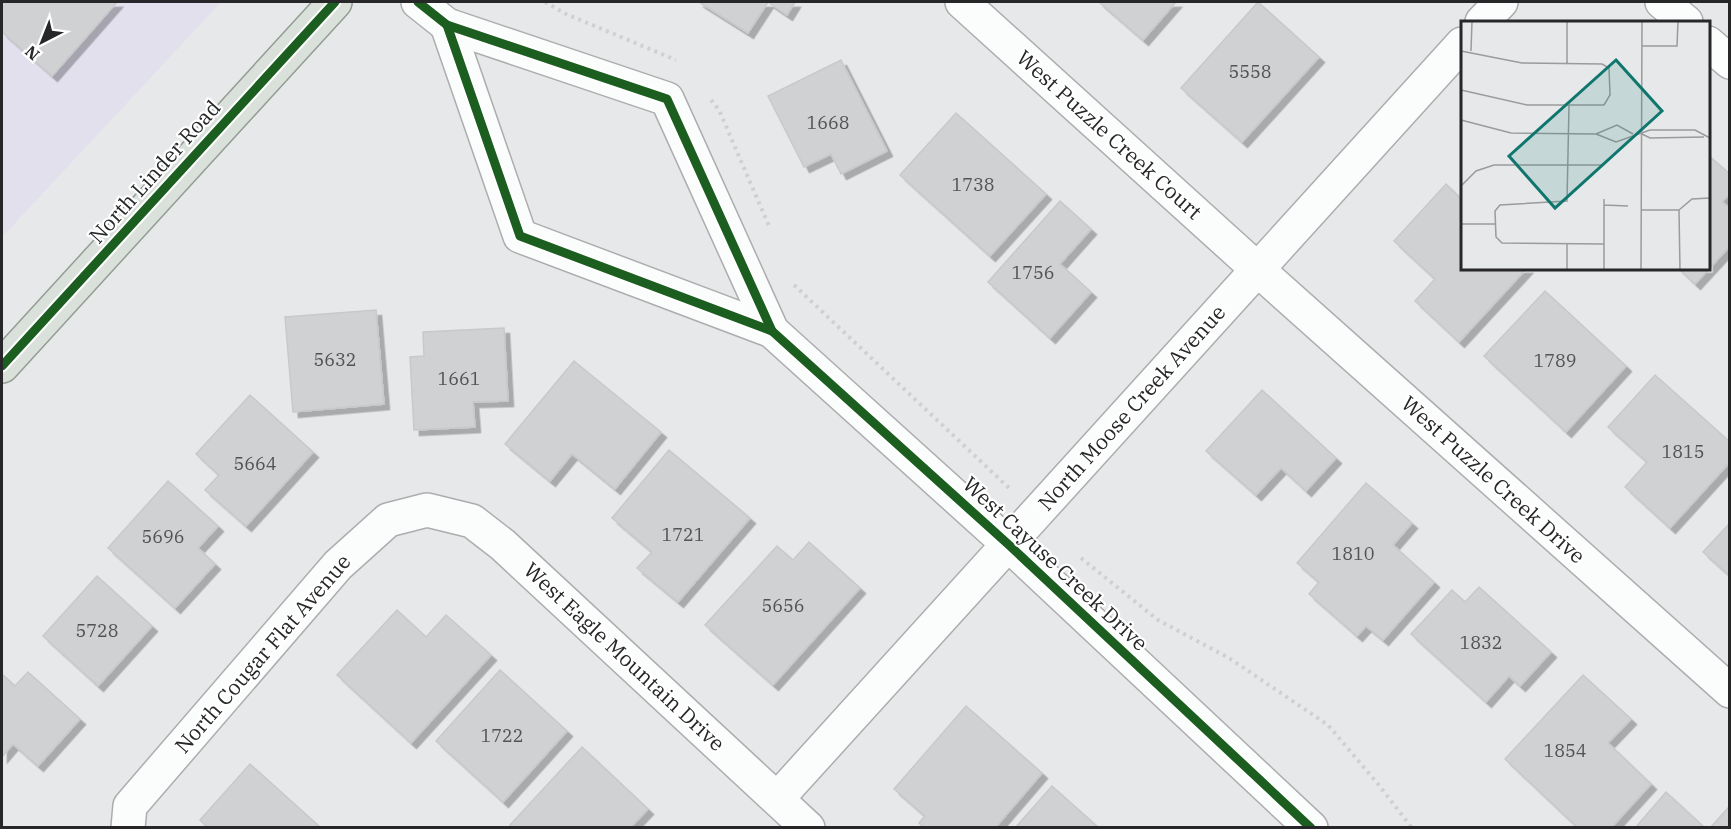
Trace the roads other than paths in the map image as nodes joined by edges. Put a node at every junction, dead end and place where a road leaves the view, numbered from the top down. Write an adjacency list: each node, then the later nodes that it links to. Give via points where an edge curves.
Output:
1 (335, 2): 14 (main road, North Linder Road)
2 (418, 2): 8 (street, West Cayuse Creek Drive)
3 (962, 2): 12 (street, West Puzzle Creek Court)
4 (1501, 2): 6 (street)
5 (1662, 2): 7 (street)
6 (1483, 21)
7 (1685, 21)
8 (447, 25): 13 (street, West Cayuse Creek Drive, via 667,99); 13 (street, West Cayuse Creek Drive, via 520,236)
9 (1461, 45): 12 (street, North Moose Creek Avenue)
10 (1710, 45): 11 (street)
11 (1730, 62)
12 (1257, 269): 16 (street, North Moose Creek Avenue); 17 (street, West Puzzle Creek Drive)
13 (772, 331): 16 (street, West Cayuse Creek Drive)
14 (2, 366)
15 (427, 510): 18 (street, West Eagle Mountain Drive, via 472,521 504,545); 19 (street, North Cougar Flat Avenue, via 388,520 338,565 129,806)
16 (1010, 545): 18 (street, North Moose Creek Avenue); 21 (street, West Cayuse Creek Drive)
17 (1730, 692)
18 (777, 799): 20 (street, West Eagle Mountain Drive)
19 (128, 828)
20 (808, 828)
21 (1311, 828)

